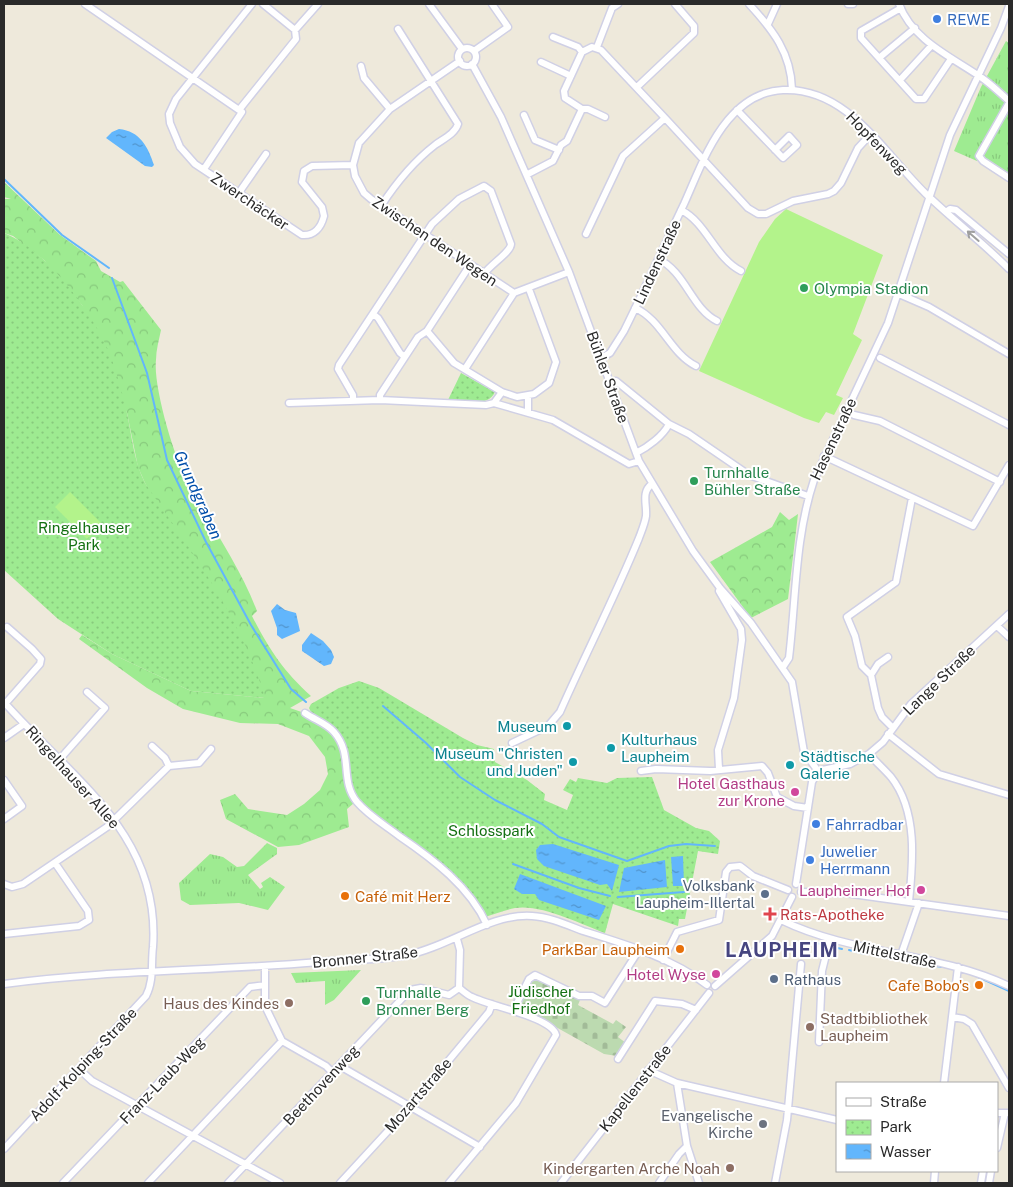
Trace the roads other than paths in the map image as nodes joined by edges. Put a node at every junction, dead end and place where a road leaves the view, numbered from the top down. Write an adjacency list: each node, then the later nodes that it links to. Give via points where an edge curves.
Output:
1 (85, 4): 33 (street)
2 (252, 4): 33 (street, Zwerchäcker)
3 (263, 4): 18 (street)
4 (318, 4): 18 (street)
5 (429, 4): 22 (street)
6 (492, 4): 23 (street, via 508,26)
7 (675, 4): 36 (street, via 694,26 694,34)
8 (749, 4): 15 (street)
9 (777, 4): 15 (street)
10 (848, 4): 11 (street)
11 (853, 4)
12 (612, 5): 21 (street)
13 (900, 6): 16 (street); 25 (street, via 861,31 861,38)
14 (1009, 6): 31 (street, Hasenstraße)
15 (768, 24): 37 (street, via 783,46)
16 (914, 28): 20 (street); 25 (street)
17 (398, 29): 34 (street)
18 (295, 30): 41 (street, via 296,39)
19 (553, 36): 24 (street)
20 (932, 45): 26 (street); 35 (street)
21 (596, 47): 24 (street); 36 (street)
22 (462, 49): 23 (street); 27 (street)
23 (474, 51): 29 (street, via 476,58)
24 (582, 52): 32 (street)
25 (879, 58): 35 (street)
26 (951, 59): 31 (street); 35 (street, via 924,99 916,99)
27 (460, 61): 29 (street, via 465,65); 34 (street)
28 (541, 62): 32 (street)
29 (472, 64): 53 (street, Bühler Straße)
30 (361, 66): 39 (street, via 364,78)
31 (977, 75): 38 (street); 56 (street, Hasenstraße, via 950,134)
32 (571, 76): 40 (street, via 564,96)
33 (193, 78): 41 (street); 52 (street, Zwerchäcker, via 172,105 170,123 180,147)
34 (430, 80): 39 (street); 57 (street, via 456,121 457,128 410,168)
35 (900, 80)
36 (637, 87): 45 (street)
37 (792, 90): 42 (street, Hopfenweg, via 753,98); 46 (street, Hopfenweg, via 826,98 846,111)
38 (1009, 102): 54 (street, via 979,156)
39 (390, 108): 51 (street, via 358,143)
40 (582, 109): 44 (street); 47 (street, via 568,141)
41 (240, 110): 52 (street, via 242,112)
42 (737, 110): 48 (street); 50 (street, Hopfenweg)
43 (524, 116): 47 (street, via 535,140)
44 (605, 117)
45 (665, 118): 50 (street); 60 (street, via 622,156)
46 (870, 135): 50 (street, via 858,148 834,190 793,201 766,214 753,212); 56 (street, Hopfenweg)
47 (559, 150): 53 (street, via 553,161)
48 (775, 150)
49 (266, 154): 55 (street)
50 (704, 160): 58 (street, Lindenstraße)
51 (354, 165): 55 (street, Zwerchäcker, via 312,166 304,171 302,182 322,207 324,216 320,227 310,235 297,233); 57 (street, Zwischen den Wegen, via 355,176 364,193)
52 (204, 169): 55 (street, Zwerchäcker)
53 (528, 174): 67 (street, Bühler Straße)
54 (1009, 178)
55 (238, 194)
56 (929, 197): 59 (street, Hopfenweg); 71 (street, Hasenstraße)
57 (381, 206): 61 (street, Zwischen den Wegen)
58 (681, 210): 63 (street, Lindenstraße); 66 (street, via 694,218 728,261)
59 (946, 212): 62 (street, via 950,208 956,210); 65 (street, Hopfenweg, one-way to 59)
60 (586, 234)
61 (425, 235): 64 (street, Zwischen den Wegen); 68 (street, via 441,214 459,199 487,186 511,249 494,261); 73 (street)
62 (1009, 254)
63 (658, 259): 72 (street, Lindenstraße); 74 (street, via 674,270 707,314)
64 (470, 265): 68 (street, Zwischen den Wegen); 75 (street)
65 (1009, 269)
66 (740, 271)
67 (570, 272): 69 (street, Zwischen den Wegen); 78 (street, Bühler Straße)
68 (484, 274): 70 (street, Zwischen den Wegen)
69 (529, 289): 70 (street, Zwischen den Wegen); 84 (street, via 556,362 549,383)
70 (514, 293): 81 (street)
71 (898, 294): 76 (street, via 929,307); 94 (street, Hasenstraße, via 888,323)
72 (635, 308): 78 (street, Lindenstraße, via 610,353); 80 (street, via 646,313 684,358)
73 (373, 314): 77 (street); 85 (street, via 338,369)
74 (717, 321)
75 (427, 331): 77 (street, via 418,337); 81 (street, via 446,355)
76 (1009, 354)
77 (405, 357): 86 (street, via 380,395)
78 (601, 358): 82 (street, Bühler Straße)
79 (880, 358): 92 (street)
80 (696, 366)
81 (465, 369): 83 (street)
82 (611, 382): 91 (street, via 616,381); 93 (street, Bühler Straße)
83 (502, 392): 84 (street); 88 (street)
84 (528, 397): 89 (street)
85 (353, 400): 86 (street); 87 (street)
86 (380, 400): 88 (street)
87 (289, 403)
88 (494, 403): 89 (street)
89 (528, 411): 95 (street, via 569,428 629,464)
90 (854, 415): 97 (street, via 880,421)
91 (669, 424): 93 (street, via 666,430); 99 (street, via 749,475)
92 (1009, 425)
93 (636, 453): 95 (street, Bühler Straße)
94 (824, 456): 99 (street, Hasenstraße); 100 (street)
95 (639, 461): 98 (street, Bühler Straße)
96 (1009, 465): 97 (street)
97 (1000, 482): 100 (street, via 973,526)
98 (652, 484): 101 (street, Bühler Straße); 116 (street, via 646,488 644,526 560,712 548,726)
99 (808, 496): 107 (street, Hasenstraße, via 789,658)
100 (912, 498): 108 (street, via 896,582 847,617 862,666)
101 (720, 588): 107 (street, Bühler Straße); 122 (street, via 718,591 741,629 742,640 734,698 718,750)
102 (1009, 614): 103 (street, Lange Straße)
103 (997, 626): 105 (street); 113 (street, Lange Straße, via 910,704)
104 (7, 627): 110 (street, via 41,660)
105 (1009, 637)
106 (888, 657): 108 (street)
107 (783, 667): 124 (street, via 792,682 803,749)
108 (871, 675): 113 (street, via 878,708)
109 (87, 692): 120 (street, via 106,708)
110 (4, 703): 112 (street, Ringelhauser Allee)
111 (305, 713): 140 (street, via 326,725 341,742 347,764 346,783 359,804 442,868 478,907)
112 (24, 724): 115 (street); 120 (street, Ringelhauser Allee)
113 (892, 727): 114 (street, Lange Straße)
114 (888, 734): 119 (street, Lange Straße); 126 (street, via 939,774)
115 (4, 738)
116 (512, 743)
117 (152, 746): 121 (street)
118 (211, 748): 121 (street, via 199,763)
119 (869, 754): 124 (street, Lange Straße, via 850,764); 136 (street, via 892,778 907,810 912,868)
120 (59, 760): 129 (street, Ringelhauser Allee)
121 (169, 766): 129 (street)
122 (719, 769): 123 (street); 127 (street, via 762,766 777,797 794,806)
123 (641, 771)
124 (818, 771): 127 (street, via 812,782)
125 (4, 780): 128 (street, via 22,806)
126 (1009, 795)
127 (808, 808): 132 (street)
128 (4, 819)
129 (115, 820): 130 (street); 150 (street, Ringelhauser Allee, via 138,858 150,892 154,925)
130 (55, 863): 131 (street, via 23,884 12,887); 141 (street, via 88,911 89,920 79,926)
131 (4, 884)
132 (796, 884): 133 (street); 134 (street)
133 (788, 890): 135 (street); 146 (street, via 754,876 740,866 730,867 726,872 719,920 677,932)
134 (801, 892): 135 (street, via 798,897); 136 (street, via 845,893)
135 (792, 897): 139 (street)
136 (909, 902): 137 (street)
137 (918, 903): 138 (street); 145 (street)
138 (1009, 916)
139 (781, 920): 143 (street, Mittelstraße); 153 (street, via 772,936 756,951)
140 (486, 925): 142 (street, Bronner Straße); 144 (street, Bronner Straße, via 516,916 540,917)
141 (4, 934)
142 (457, 939): 148 (street, Bronner Straße, via 407,955); 155 (street, via 460,950)
143 (830, 939): 145 (street, Mittelstraße); 161 (street, via 822,971)
144 (639, 950): 146 (street, Bronner Straße); 158 (street, via 605,1003 592,996 579,996 535,975 529,979)
145 (901, 955): 149 (street, Mittelstraße)
146 (663, 960): 153 (street, Bronner Straße)
147 (801, 964): 172 (street)
148 (265, 967): 150 (street, Bronner Straße); 152 (street)
149 (958, 967): 154 (street, Mittelstraße); 159 (street)
150 (152, 972): 151 (street, Bronner Straße, via 76,975); 164 (street, Adolf-Kolping-Straße, via 146,996)
151 (4, 984)
152 (265, 985): 160 (street, via 267,1014); 170 (street, Franz-Laub-Weg, via 250,987)
153 (711, 985): 157 (street, Kapellenstraße, via 714,992 708,993)
154 (1009, 986)
155 (459, 988): 156 (street, via 471,997); 163 (street, Beethovenweg, via 449,995 415,988 410,990)
156 (492, 1004): 158 (street); 171 (street, Mozartstraße, via 489,1012)
157 (696, 1010): 162 (street, via 682,1004 655,1001); 165 (street, Kapellenstraße)
158 (513, 1011): 178 (street, via 536,1019 555,1031 555,1039 516,1103)
159 (952, 1016): 168 (street); 169 (street, via 972,1024)
160 (282, 1041): 166 (street); 175 (street)
161 (819, 1042)
162 (618, 1059)
163 (340, 1066): 166 (street, Beethovenweg); 171 (street)
164 (79, 1069): 170 (street, via 92,1081); 179 (street, Adolf-Kolping-Straße)
165 (648, 1070): 167 (street); 187 (street, Kapellenstraße)
166 (334, 1073): 180 (street, Beethovenweg)
167 (677, 1082): 172 (street); 177 (street)
168 (944, 1082)
169 (1009, 1088)
170 (137, 1106): 175 (street); 181 (street, Franz-Laub-Weg)
171 (410, 1107): 178 (street); 185 (street, Mozartstraße)
172 (788, 1110): 174 (street); 190 (street)
173 (1007, 1113): 176 (street)
174 (836, 1120)
175 (192, 1137): 180 (street); 182 (street)
176 (998, 1144)
177 (687, 1146): 188 (street); 189 (street)
178 (480, 1147): 186 (street)
179 (4, 1149)
180 (246, 1164): 183 (street, Beethovenweg); 184 (street)
181 (63, 1183)
182 (148, 1183)
183 (228, 1183)
184 (280, 1183)
185 (340, 1183)
186 (449, 1183)
187 (560, 1183)
188 (659, 1183)
189 (699, 1183)
190 (775, 1183)

